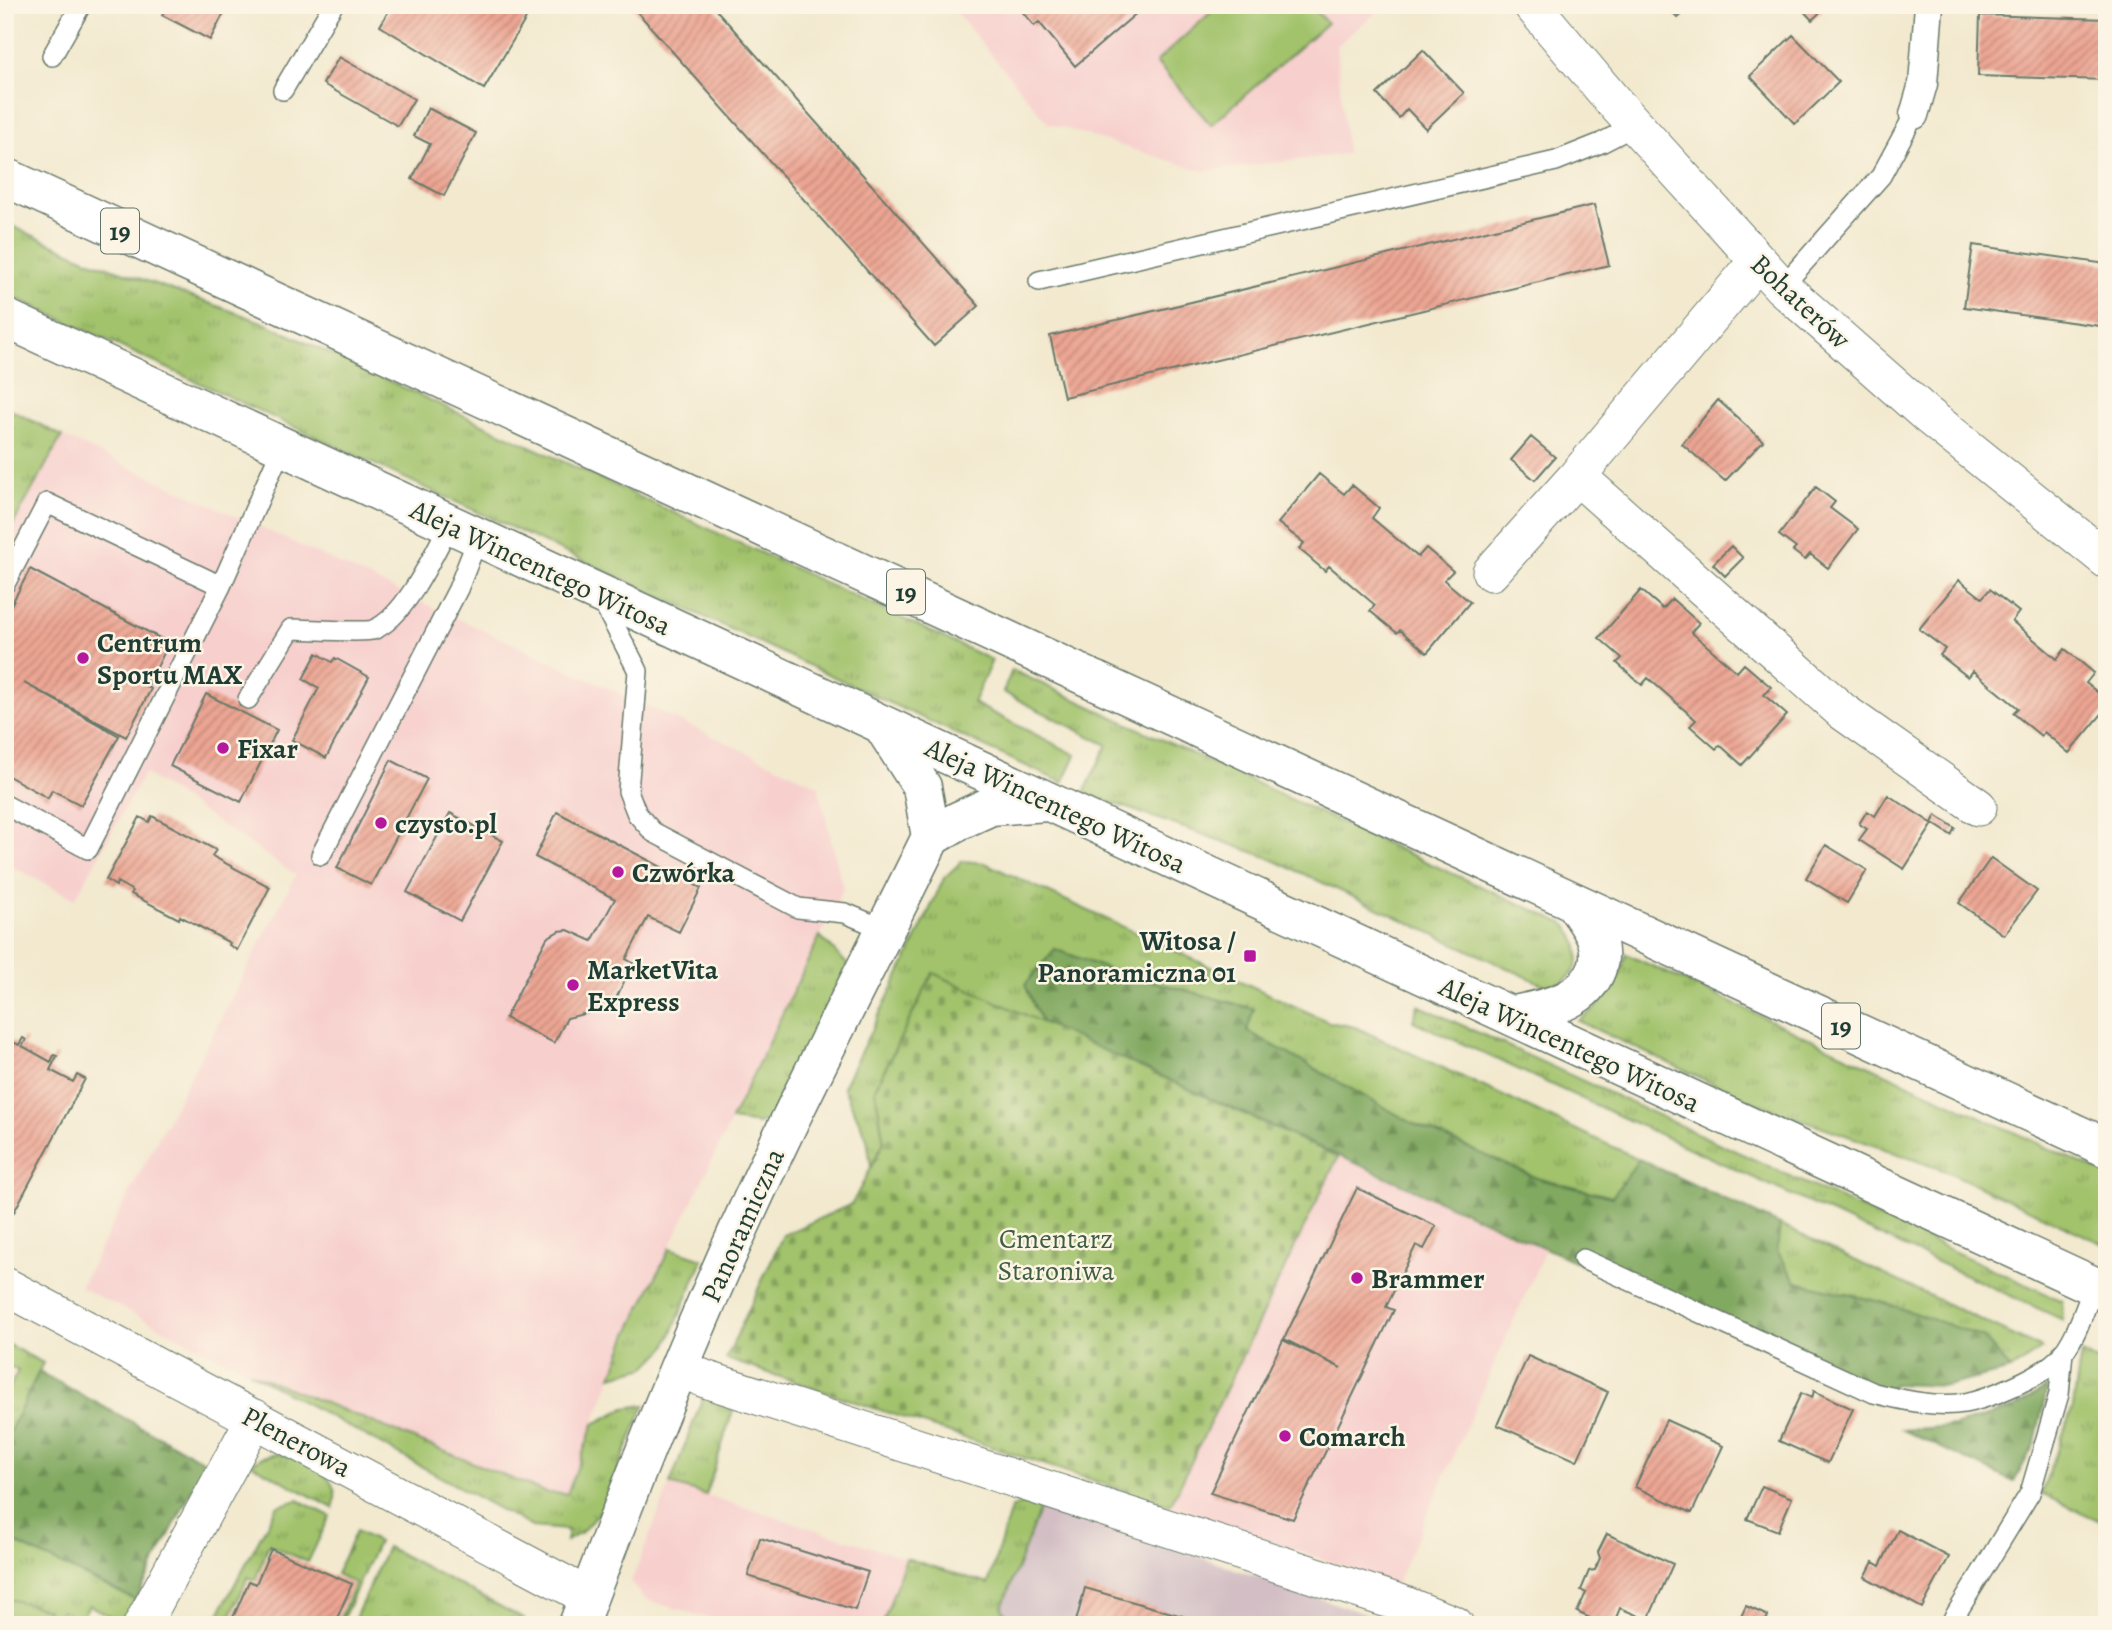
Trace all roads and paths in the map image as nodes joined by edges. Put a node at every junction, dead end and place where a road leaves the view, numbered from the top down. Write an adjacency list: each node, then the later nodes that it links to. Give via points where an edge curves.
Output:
1 (81, 5): 5 (lane)
2 (332, 5): 6 (lane)
3 (1532, 5): 8 (street, Bohaterów)
4 (1929, 5): 7 (street, via 1923,84)
5 (52, 55)
6 (283, 90)
7 (1914, 115): 12 (lane, via 1881,176)
8 (1634, 125): 10 (street, Bohaterów); 11 (lane, via 1556,161)
9 (5, 177): 29 (main road, 19)
10 (1757, 262): 12 (street, Bohaterów); 15 (street)
11 (1040, 281)
12 (1782, 287): 17 (street, Bohaterów, via 1926,414)
13 (5, 318): 14 (main road, Aleja Wincentego Witosa)
14 (282, 447): 16 (main road, Aleja Wincentego Witosa); 20 (lane)
15 (1577, 477): 18 (street); 26 (street, via 1842,711)
16 (464, 531): 21 (main road, Aleja Wincentego Witosa); 22 (lane, via 398,611 373,630 291,629); 28 (lane, via 458,589)
17 (2107, 559)
18 (1491, 572)
19 (5, 584): 20 (lane, via 47,503)
20 (220, 586): 25 (lane, via 88,849)
21 (597, 592): 23 (main road, Aleja Wincentego Witosa); 30 (lane, via 638,671 628,791 637,814 653,832 798,908 845,913)
22 (248, 699)
23 (883, 726): 24 (main road, Aleja Wincentego Witosa); 27 (main road, via 922,787)
24 (1048, 802): 27 (main road, via 991,806); 31 (main road, Aleja Wincentego Witosa)
25 (5, 805)
26 (1978, 807)
27 (931, 837): 30 (main road, Panoramiczna)
28 (321, 855)
29 (1575, 904): 31 (main road, via 1598,942 1600,959 1593,978 1580,993 1561,1003); 32 (main road, 19)
30 (886, 930): 37 (main road, Panoramiczna, via 778,1144)
31 (1511, 1016): 35 (main road, Aleja Wincentego Witosa)
32 (2107, 1149)
33 (1583, 1259): 36 (lane, via 1874,1393 1912,1402 1965,1403 2021,1384)
34 (5, 1286): 38 (street, Plenerowa)
35 (2100, 1289): 36 (lane)
36 (2063, 1352): 40 (lane, via 2059,1394 2030,1493)
37 (679, 1368): 39 (main road, Panoramiczna); 42 (street, via 1397,1602)
38 (255, 1418): 39 (street, Plenerowa); 41 (street)
39 (583, 1611)
40 (1952, 1619)
41 (142, 1625)
42 (1455, 1625)

